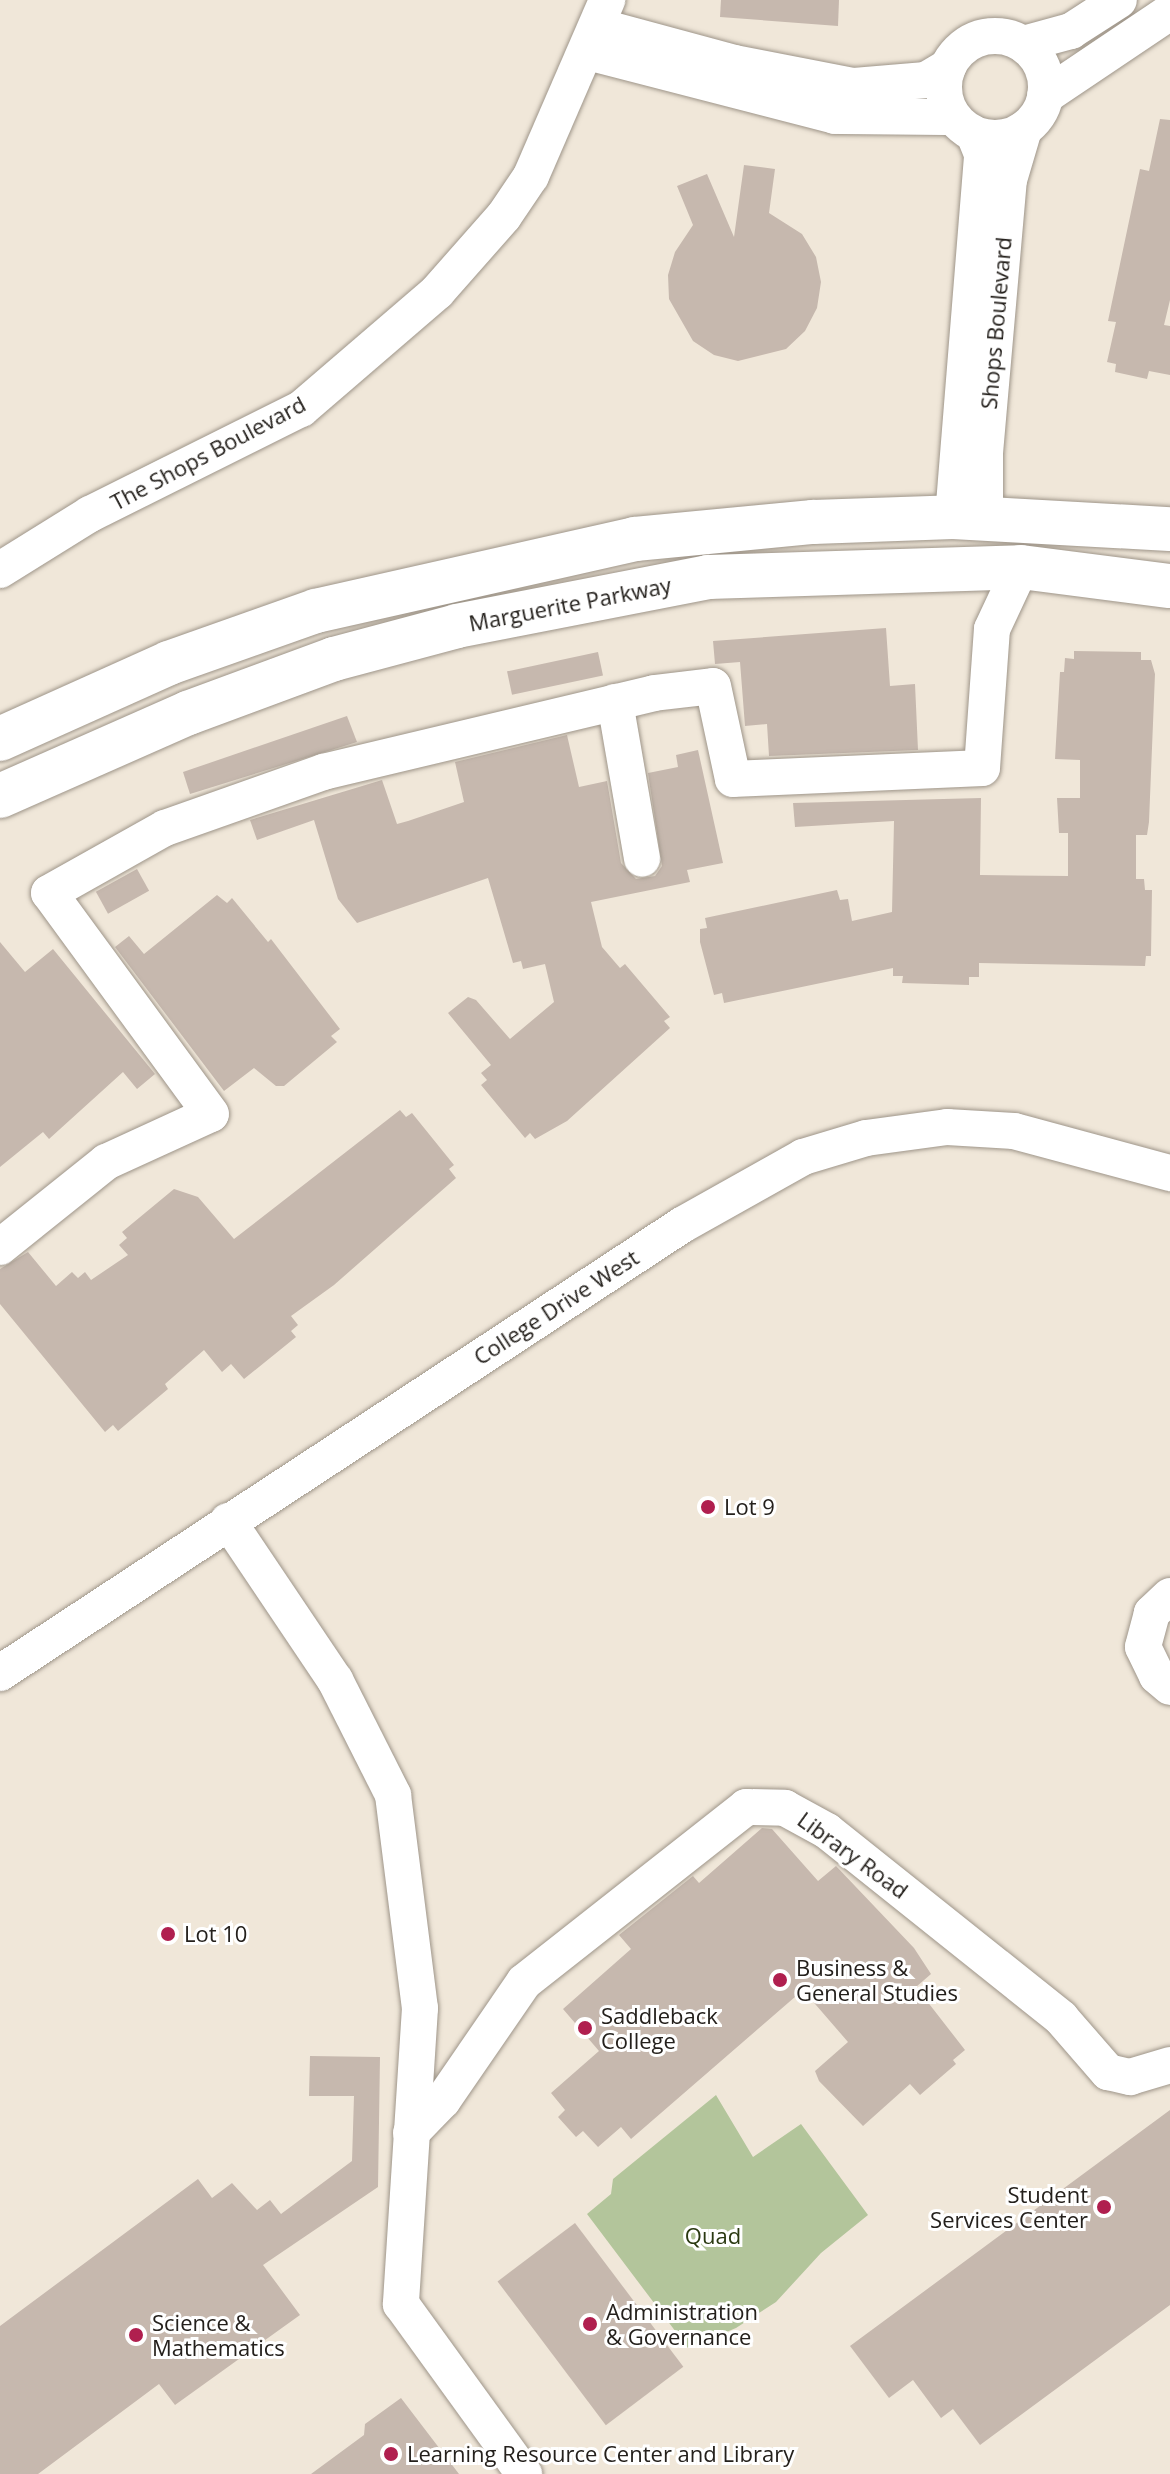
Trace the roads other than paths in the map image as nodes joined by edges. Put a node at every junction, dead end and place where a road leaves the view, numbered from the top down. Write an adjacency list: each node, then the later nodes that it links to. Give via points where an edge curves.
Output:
1 (1119, 0): 4 (street, via 1071,31)
2 (1170, 12): 6 (street, Shops Boulevard)
3 (597, 26): 5 (street, via 734,63 854,86 926,80); 7 (street, via 835,116); 12 (street, The Shops Boulevard, via 549,141 504,216 437,292 301,409 90,514)
4 (1023, 44): 5 (street, via 983,37 956,54); 6 (street, via 1038,60)
5 (948, 67): 7 (street, Shops Boulevard, via 945,98)
6 (1045, 96): 8 (street, Shops Boulevard)
7 (963, 125): 8 (street, via 999,138); 9 (street, Shops Boulevard, via 982,154)
8 (1024, 129): 9 (street, Shops Boulevard, via 1009,180 985,453)
9 (969, 518): 10 (main road); 13 (main road, via 950,541 750,552); 16 (main road, via 813,522 635,539 449,577 316,611 169,663)
10 (1170, 529)
11 (1021, 567): 13 (main road, Marguerite Parkway); 14 (main road, Marguerite Parkway); 15 (street, via 992,629 982,768 733,779 713,686)
12 (0, 570)
13 (708, 577): 17 (main road, Marguerite Parkway, via 457,626 334,659 144,731)
14 (1170, 586)
15 (615, 702): 18 (street); 20 (street, via 323,772 165,828 49,893 211,1114 106,1162)
16 (0, 739)
17 (0, 796)
18 (642, 859)
19 (1170, 1173): 21 (street, College Drive West, via 1014,1131 947,1127 866,1138 803,1157 682,1225)
20 (0, 1247)
21 (228, 1521): 23 (street, College Drive West); 26 (street, via 335,1680 393,1795 420,2008)
22 (1168, 1587): 24 (street, via 1144,1629 1143,1647 1152,1670)
23 (0, 1673)
24 (1170, 1687)
25 (1170, 2065): 26 (street, Library Road, via 1130,2077 1108,2072 1061,2018 827,1831 785,1808 746,1807 524,1982 443,2100)
26 (411, 2133): 27 (street, via 401,2304)
27 (524, 2474)

